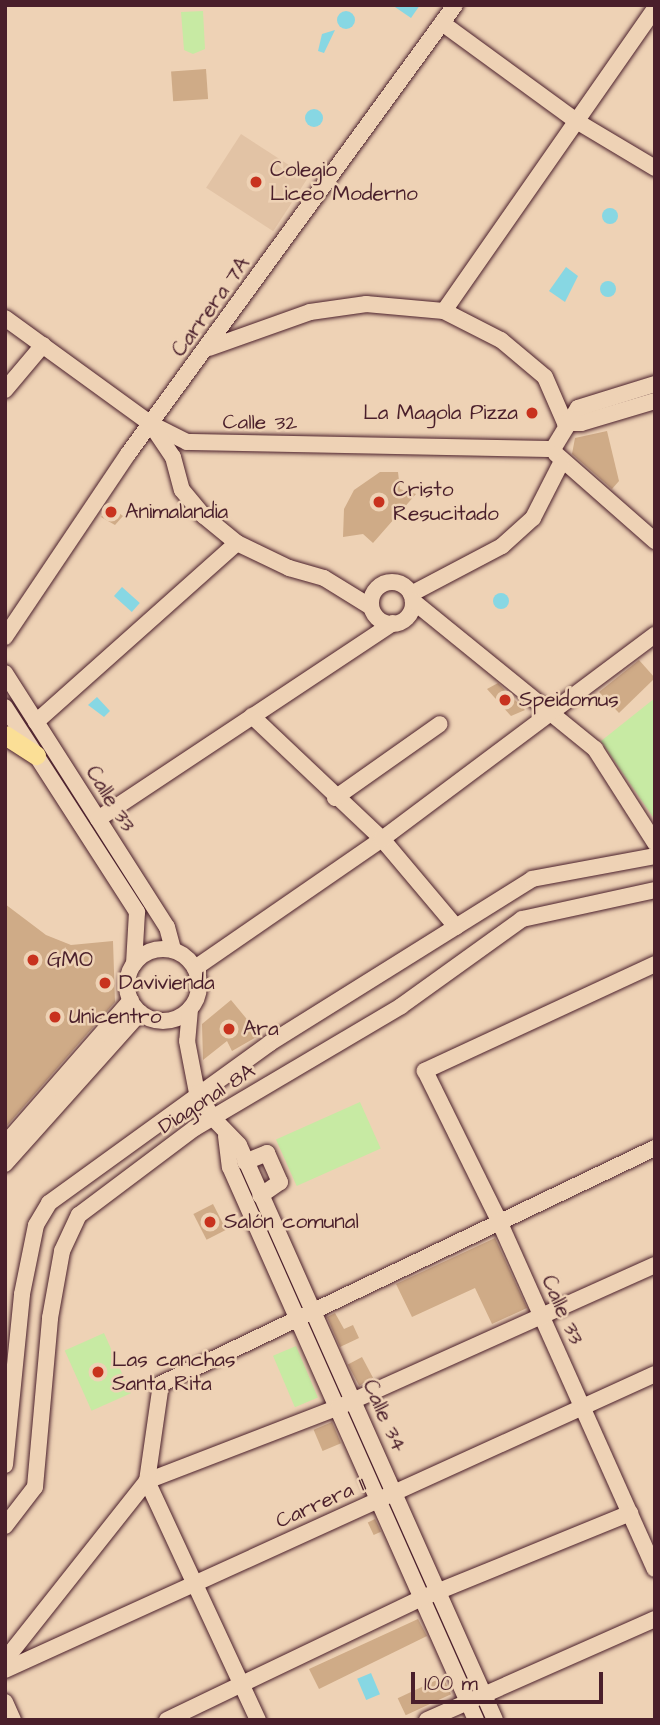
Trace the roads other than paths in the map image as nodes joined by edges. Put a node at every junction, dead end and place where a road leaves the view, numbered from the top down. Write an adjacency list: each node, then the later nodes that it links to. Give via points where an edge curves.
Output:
1 (454, 5): 3 (street, Carrera 7A)
2 (655, 9): 4 (street)
3 (442, 23): 4 (street); 9 (street, Carrera 7A)
4 (578, 122): 5 (street); 6 (street)
5 (655, 167)
6 (444, 311): 9 (street, via 366,304 310,312); 13 (street, via 501,340 545,377)
7 (5, 318): 8 (street, Calle 32)
8 (43, 345): 11 (street); 14 (street, Calle 32)
9 (209, 348): 14 (street, Carrera 7A)
10 (655, 384): 13 (street, via 578,408)
11 (5, 390)
12 (655, 401): 13 (street, via 581,423)
13 (565, 423): 15 (street)
14 (150, 424): 15 (street, Calle 32, via 187,442); 17 (street, via 173,457 182,490); 27 (street, Carrera 7A)
15 (557, 456): 16 (street); 18 (street, via 533,518 502,547)
16 (655, 541)
17 (237, 544): 20 (street); 33 (street)
18 (434, 578): 19 (street); 22 (street)
19 (394, 582): 21 (street); 22 (street)
20 (337, 585): 21 (street); 23 (street)
21 (377, 588): 23 (street)
22 (412, 597): 24 (street); 25 (street)
23 (374, 612): 25 (street); 28 (street)
24 (435, 619): 25 (street); 31 (street)
25 (399, 621): 28 (street)
26 (655, 635): 31 (street)
27 (5, 637)
28 (370, 637): 32 (street)
29 (5, 673): 33 (street, Calle 33)
30 (5, 707): 36 (street, Calle 33)
31 (553, 711): 39 (street); 40 (street, via 595,749)
32 (252, 716): 37 (street); 38 (street)
33 (36, 722): 38 (street, Calle 33)
34 (440, 724): 37 (street)
35 (5, 735): 36 (main road)
36 (36, 755): 45 (street, Calle 33, via 136,912)
37 (335, 798): 39 (street)
38 (98, 819): 44 (street, Calle 33, via 167,927)
39 (382, 839): 43 (street); 47 (street)
40 (655, 843)
41 (655, 856): 43 (street, Diagonal 8A, via 532,879)
42 (655, 890): 53 (street, Diagonal 8A, via 522,919 401,1006)
43 (456, 928): 52 (street, Diagonal 8A)
44 (173, 950): 45 (street, via 154,950); 47 (street)
45 (134, 964): 48 (street, via 127,980)
46 (655, 964): 60 (street, Calle 33, via 425,1071)
47 (195, 968): 49 (street, via 199,989)
48 (136, 1007): 50 (street); 55 (street); 58 (street)
49 (190, 1009): 50 (street); 51 (street)
50 (169, 1020): 51 (street, Calle 34)
51 (187, 1041): 52 (street, Calle 34)
52 (197, 1093): 53 (street, Calle 34); 68 (street, Diagonal 8A, via 49,1203 36,1225 19,1316)
53 (213, 1118): 54 (street, Calle 34); 72 (street, Diagonal 8A, via 79,1215 68,1233 48,1330 35,1487)
54 (226, 1136): 57 (street, Calle 34, via 239,1145); 63 (street, Calle 34, via 230,1167)
55 (5, 1144)
56 (655, 1148): 60 (street)
57 (245, 1162): 59 (street, Calle 34); 59 (street, via 267,1153 280,1182)
58 (5, 1164)
59 (260, 1196): 63 (street, Calle 34)
60 (499, 1221): 62 (street, Calle 33); 63 (street)
61 (655, 1265): 62 (street)
62 (542, 1316): 65 (street); 67 (street, Calle 33)
63 (307, 1317): 65 (street, Calle 34); 66 (street, Calle 34); 69 (street, via 162,1384)
64 (655, 1374): 67 (street, Carrera 11)
65 (355, 1400): 66 (street); 70 (street, Calle 34)
66 (339, 1407): 69 (street); 70 (street, Calle 34)
67 (582, 1407): 70 (street, Carrera 11); 71 (street, Calle 33)
68 (5, 1465)
69 (147, 1481): 74 (street); 77 (street)
70 (389, 1495): 74 (street, Carrera 11); 75 (street, Calle 34)
71 (630, 1513): 73 (street, Calle 33); 75 (street)
72 (5, 1526)
73 (655, 1569)
74 (194, 1584): 78 (street, Carrera 11); 79 (street)
75 (430, 1596): 79 (street); 80 (street, Calle 34)
76 (655, 1619): 80 (street)
77 (5, 1660)
78 (5, 1670)
79 (242, 1688): 83 (street); 84 (street)
80 (475, 1697): 85 (street); 86 (street, Calle 34); 87 (street, Calle 34)
81 (5, 1702): 82 (street)
82 (13, 1720)
83 (167, 1720)
84 (258, 1720)
85 (427, 1720)
86 (476, 1720)
87 (495, 1720)

